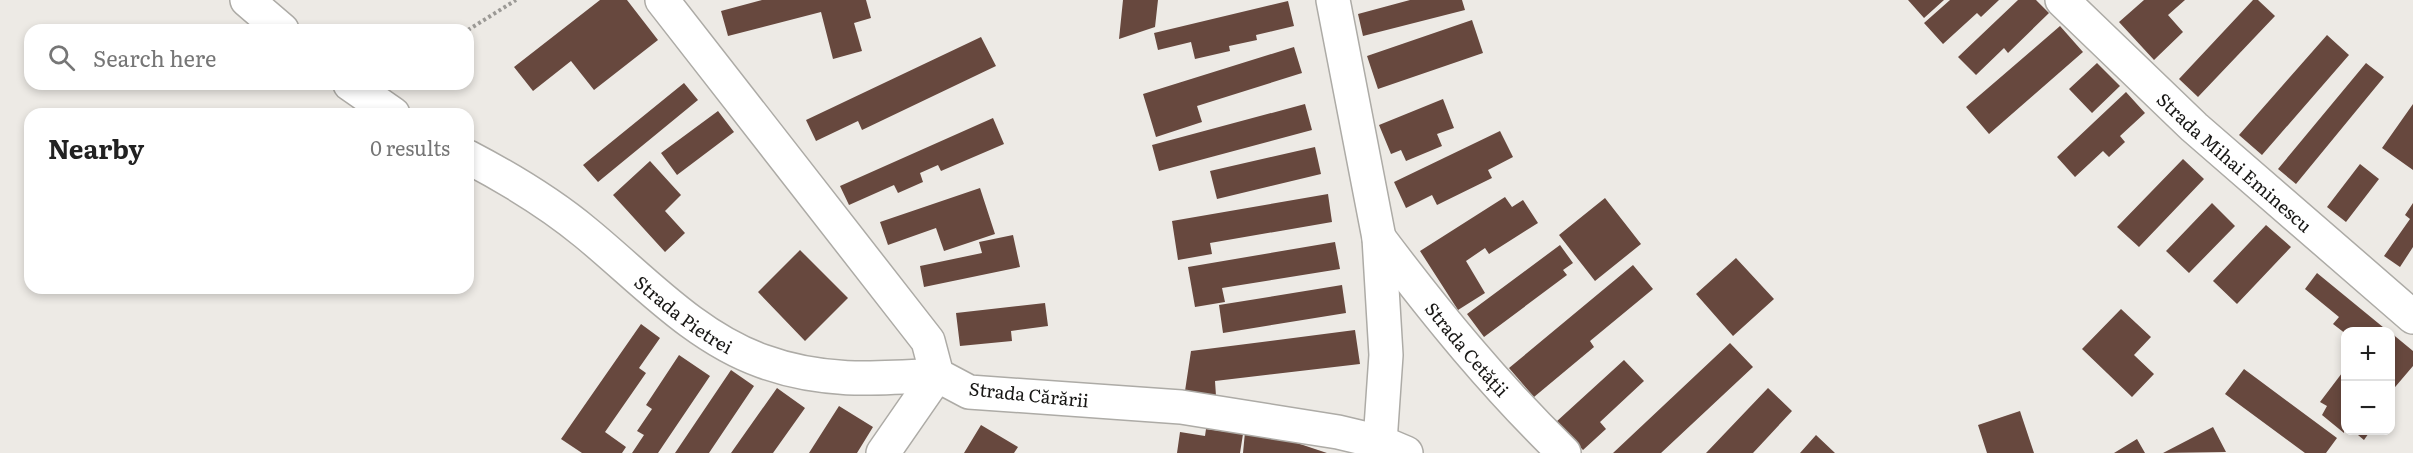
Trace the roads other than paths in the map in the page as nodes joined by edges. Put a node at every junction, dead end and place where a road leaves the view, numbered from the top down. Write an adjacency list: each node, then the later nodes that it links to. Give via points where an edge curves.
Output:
1 (247, 0): 5 (street)
2 (662, 0): 11 (street, via 928,341)
3 (1333, 0): 9 (street, Strada Cetății)
4 (2062, 0): 10 (street, Strada Mihai Eminescu, via 2194,127)
5 (275, 24)
6 (359, 90): 7 (street)
7 (384, 108)
8 (474, 160): 11 (street, Strada Pietrei, via 513,180 561,213 718,340 760,361 822,376 865,380)
9 (1379, 238): 12 (street, Strada Cetății); 14 (street, Strada Cetății, via 1442,321)
10 (2413, 317)
11 (937, 375): 12 (street, Strada Cărării, via 969,392 1181,407 1338,432); 13 (street)
12 (1393, 447)
13 (883, 453)
14 (1564, 453)

